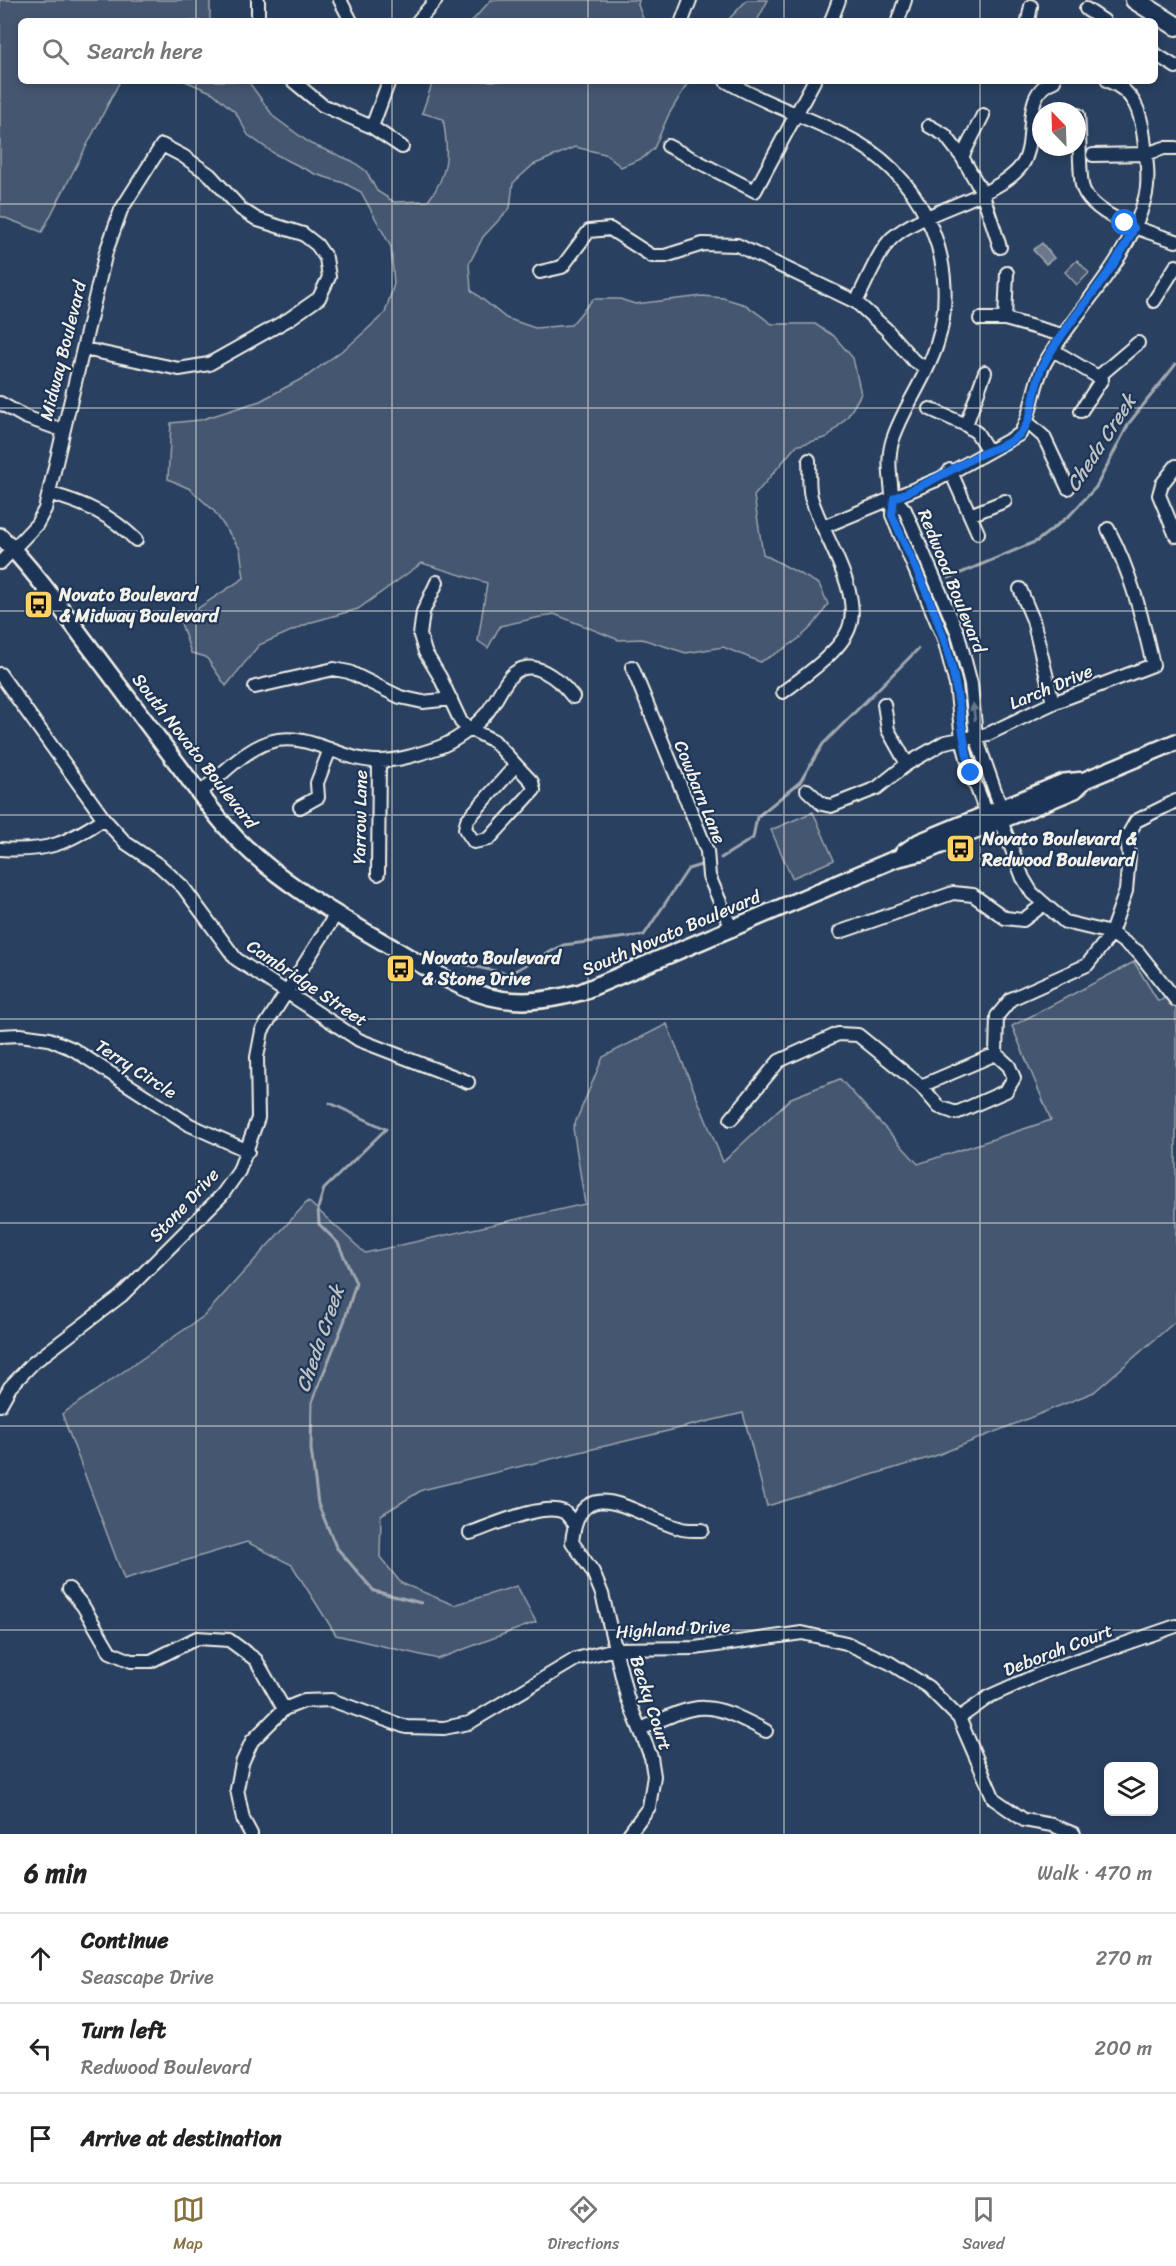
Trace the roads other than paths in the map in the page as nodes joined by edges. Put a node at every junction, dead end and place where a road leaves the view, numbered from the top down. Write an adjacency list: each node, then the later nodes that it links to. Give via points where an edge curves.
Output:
1 (258, 0): 10 (street)
2 (340, 0): 11 (street)
3 (436, 0): 12 (street)
4 (690, 0): 13 (street)
5 (839, 0): 14 (street)
6 (905, 0): 15 (street)
7 (1135, 0): 18 (highway)
8 (1031, 6): 16 (street)
9 (1086, 9): 17 (street)
10 (258, 18)
11 (349, 18)
12 (421, 18)
13 (683, 18)
14 (832, 18)
15 (899, 18)
16 (1029, 18)
17 (1100, 18)
18 (1176, 26)
19 (1158, 56): 20 (street)
20 (1176, 67)
21 (297, 84): 30 (street, via 322,105)
22 (388, 84): 30 (street)
23 (732, 84): 27 (street, Redwood Boulevard)
24 (812, 84): 27 (street)
25 (1048, 84): 38 (street, via 1033,102 1032,139 1025,160 1009,179)
26 (1116, 84): 34 (street, via 1135,101 1142,117)
27 (796, 114): 32 (street, via 755,191); 39 (street, Redwood Boulevard, via 860,144 902,178)
28 (983, 115): 37 (street)
29 (929, 126): 37 (street, via 945,135)
30 (372, 127): 31 (street)
31 (402, 147)
32 (668, 147)
33 (1176, 148): 34 (street)
34 (1146, 154): 35 (street); 40 (street, via 1146,196)
35 (1093, 155)
36 (1081, 156): 40 (street, via 1083,186 1088,197)
37 (962, 157): 38 (street)
38 (982, 192): 39 (street); 42 (street)
39 (927, 215): 47 (street, via 889,240); 54 (street, Redwood Boulevard, via 944,264 945,289 937,344)
40 (1134, 228): 41 (street); 50 (street, via 1122,255)
41 (1176, 241)
42 (1000, 247)
43 (1176, 266): 46 (street)
44 (540, 272): 47 (street, via 562,267 588,231 610,229 652,256 703,244 737,245)
45 (1007, 273): 49 (street)
46 (1154, 301)
47 (856, 302): 54 (street, via 913,360)
48 (980, 319): 49 (street)
49 (1005, 319): 50 (street)
50 (1062, 335): 53 (street)
51 (1138, 343): 56 (street)
52 (84, 349): 52 (street, Midway Boulevard, via 178,369 209,364 319,298 329,277 326,258 303,234 258,220 241,209 210,175 162,145 121,210 106,252); 62 (street, Midway Boulevard)
53 (1053, 350): 56 (street); 60 (street, via 1038,375)
54 (927, 368): 69 (street, Redwood Boulevard, via 893,438 888,475)
55 (985, 372): 61 (street)
56 (1098, 377): 59 (street, via 1102,379)
57 (0, 403): 62 (street)
58 (930, 409): 61 (street)
59 (1082, 411)
60 (1027, 422): 63 (street, via 1020,434); 67 (street, via 1044,436)
61 (966, 425): 63 (street, via 977,433)
62 (62, 430): 68 (street, Midway Boulevard)
63 (988, 451): 66 (street)
64 (809, 460): 72 (street, via 811,495)
65 (1176, 466): 76 (street, via 1159,495)
66 (950, 470): 69 (street, via 939,479); 71 (street)
67 (1068, 488)
68 (51, 494): 77 (street, via 84,503 118,522); 78 (street, Midway Boulevard, via 38,524)
69 (894, 498): 72 (street); 91 (street, Redwood Boulevard, one-way to 69, via 971,684 958,634 905,510); 92 (street, Redwood Boulevard, via 892,515 949,656)
70 (1005, 501): 71 (street)
71 (970, 515): 74 (street)
72 (823, 527): 85 (street, via 850,593 853,616 849,631 837,646)
73 (1108, 529): 88 (street, Larch Drive, via 1122,554 1139,604 1153,665)
74 (978, 533)
75 (0, 536): 78 (main road, South Novato Boulevard)
76 (1176, 536)
77 (136, 540)
78 (13, 549): 79 (street, Midway Boulevard); 99 (main road, South Novato Boulevard)
79 (0, 562)
80 (437, 582): 87 (street, via 423,612 420,634 425,652)
81 (1020, 590): 88 (street, via 1044,657)
82 (632, 667): 108 (street, Cowbarn Lane, via 707,851 709,876)
83 (0, 674): 103 (street, Cambridge Street)
84 (255, 687): 87 (street, via 333,669 349,672 400,697 423,702)
85 (783, 692)
86 (573, 697): 90 (street, via 546,672 532,667 519,669 484,716)
87 (451, 699): 90 (street, via 461,722)
88 (1053, 703): 91 (street, Larch Drive)
89 (884, 705): 96 (street, via 888,730)
90 (468, 728): 95 (street, via 446,745 418,755); 97 (street, via 494,741)
91 (976, 737): 92 (street, Larch Drive); 102 (street, Redwood Boulevard)
92 (962, 739): 96 (street, Larch Drive, via 945,742); 102 (street, Redwood Boulevard, via 971,773)
93 (1176, 742): 102 (main road, South Novato Boulevard, via 1085,780 1075,790)
94 (330, 749): 95 (street); 99 (street, via 301,740 266,743 249,752); 101 (street, via 317,783 318,797)
95 (379, 761): 105 (street, Yarrow Lane)
96 (907, 764): 98 (street, Larch Drive, via 877,788 831,806 822,804)
97 (516, 765): 97 (street, via 532,782 534,790 489,839 474,842 465,829 467,820)
98 (807, 790)
99 (200, 793): 107 (main road, South Novato Boulevard, via 246,847)
100 (1176, 801): 110 (street, via 1136,821 1127,837 1126,891)
101 (300, 807)
102 (997, 814): 106 (street, Redwood Boulevard, via 1023,878); 108 (main road, South Novato Boulevard, via 924,852 895,859)
103 (104, 819): 104 (street, via 53,847); 111 (street, Cambridge Street, via 126,843 177,881 236,959)
104 (0, 849)
105 (378, 874)
106 (1043, 905): 109 (street, via 1023,920 1005,918 973,895 952,893); 110 (street, Redwood Boulevard, via 1065,922)
107 (336, 914): 108 (main road, South Novato Boulevard, via 442,977 506,1002 533,1002 581,992); 111 (street, Stone Drive)
108 (732, 930)
109 (840, 932)
110 (1112, 933): 112 (street, Redwood Boulevard, via 1138,952); 114 (street, via 1087,966 1011,999 997,1016)
111 (285, 993): 115 (street, Cambridge Street, via 359,1040); 118 (street, Stone Drive, via 262,1030 257,1057 258,1118)
112 (1176, 1000)
113 (0, 1036): 118 (street, Terry Circle, via 49,1039 73,1049 190,1125)
114 (996, 1054): 116 (street); 116 (street, via 1009,1066 1014,1078 1006,1091 956,1113 939,1107)
115 (468, 1082)
116 (921, 1086): 117 (street, via 858,1035 838,1034 779,1061)
117 (731, 1119)
118 (248, 1151): 119 (street, Stone Drive, via 222,1195 121,1296 33,1363 10,1387)
119 (0, 1405)
120 (574, 1523): 121 (street, via 580,1510 595,1502 610,1501 680,1529); 122 (street, via 564,1512 547,1510); 125 (street, Becky Court, via 572,1542 602,1594)
121 (702, 1530)
122 (470, 1533)
123 (69, 1589): 126 (street, via 83,1605 110,1652 131,1661 151,1661 197,1638 229,1640 256,1660)
124 (1176, 1626): 127 (street, Deborah Court, via 1046,1671 990,1696)
125 (615, 1649): 126 (street, Highland Drive, via 576,1659 469,1724 406,1727 331,1700 304,1701); 127 (street, Highland Drive, via 695,1648 802,1633 846,1643 890,1663 928,1687); 128 (street, Becky Court, via 627,1697)
126 (284, 1708): 130 (street, via 252,1741 242,1763 237,1789 243,1819)
127 (959, 1718): 132 (street, Highland Drive, via 994,1800 1024,1820)
128 (641, 1729): 129 (street, via 698,1706 728,1711); 131 (street, Becky Court, via 654,1776 649,1807)
129 (766, 1731)
130 (251, 1834)
131 (629, 1834)
132 (1074, 1834)

